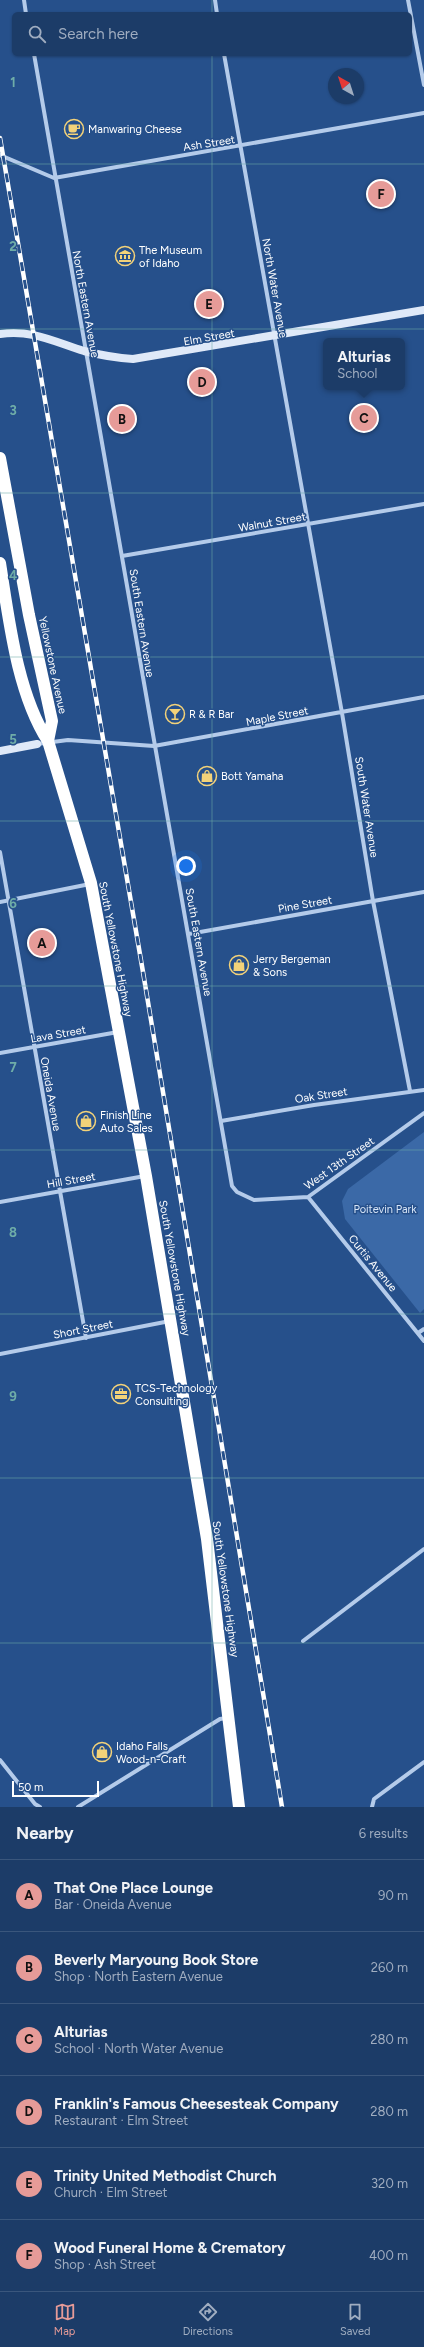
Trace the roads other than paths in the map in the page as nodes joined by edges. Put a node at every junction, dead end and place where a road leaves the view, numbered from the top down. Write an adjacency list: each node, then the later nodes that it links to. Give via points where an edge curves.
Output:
1 (24, 0): 4 (street)
2 (215, 0): 5 (street)
3 (408, 0): 6 (street)
4 (26, 12)
5 (217, 12)
6 (410, 12)
7 (412, 21): 10 (street)
8 (34, 56): 14 (street, North Eastern Avenue)
9 (224, 56): 12 (street, North Water Avenue)
10 (424, 85)
11 (424, 113): 12 (street, Ash Street)
12 (240, 147): 14 (street, Ash Street); 17 (street, North Water Avenue)
13 (0, 155): 14 (street)
14 (54, 178): 18 (street, North Eastern Avenue)
15 (424, 310): 17 (street, Elm Street)
16 (0, 334): 18 (street, Elm Street, via 41,335)
17 (274, 337): 18 (street, Elm Street, via 133,360); 21 (street, North Water Avenue)
18 (85, 351): 22 (street, North Eastern Avenue)
19 (0, 458): 26 (highway, Yellowstone Avenue, via 29,615 52,721)
20 (424, 504): 21 (street, Walnut Street)
21 (307, 525): 22 (street, Walnut Street); 25 (street, South Water Avenue)
22 (122, 556): 27 (street, South Eastern Avenue)
23 (0, 563): 26 (highway, via 18,662)
24 (424, 697): 25 (street, Maple Street)
25 (342, 713): 27 (street, Maple Street); 33 (street, South Water Avenue)
26 (42, 743): 27 (street, Maple Street, via 68,740); 28 (street); 30 (highway, South Yellowstone Highway)
27 (154, 746): 35 (street, South Eastern Avenue)
28 (0, 751)
29 (0, 852): 32 (street, Oneida Avenue)
30 (91, 884): 32 (street); 36 (highway, South Yellowstone Highway)
31 (424, 892): 33 (street, Pine Street)
32 (9, 901): 34 (street); 37 (street, Oneida Avenue)
33 (373, 901): 35 (street, Pine Street); 40 (street, South Water Avenue)
34 (0, 902)
35 (189, 934): 42 (street, South Eastern Avenue)
36 (119, 1031): 37 (street, Lava Street); 43 (highway, South Yellowstone Highway)
37 (34, 1047): 38 (street, Lava Street); 44 (street, Oneida Avenue)
38 (0, 1053)
39 (424, 1090): 40 (street, Oak Street)
40 (410, 1092): 42 (street, Oak Street)
41 (424, 1113): 45 (street, West 13th Street)
42 (221, 1121): 46 (street, South Eastern Avenue, via 232,1186 237,1192)
43 (146, 1176): 44 (street, Hill Street); 48 (highway, South Yellowstone Highway)
44 (59, 1191): 47 (street, Hill Street); 51 (street, Oneida Avenue)
45 (308, 1197): 46 (street, West 13th Street); 50 (street, Curtis Avenue)
46 (254, 1200)
47 (0, 1202)
48 (170, 1321): 51 (street, Short Street); 56 (highway, South Yellowstone Highway, via 207,1539)
49 (424, 1329): 50 (street)
50 (418, 1333): 52 (street, Curtis Avenue)
51 (86, 1338): 53 (street, Short Street)
52 (424, 1341)
53 (0, 1354)
54 (424, 1549): 55 (street)
55 (303, 1641)
56 (230, 1717): 60 (street, via 220,1719); 61 (highway, South Yellowstone Highway)
57 (0, 1760): 59 (street)
58 (424, 1762): 62 (street, via 374,1799)
59 (40, 1807)
60 (78, 1807)
61 (239, 1807)
62 (372, 1807)

